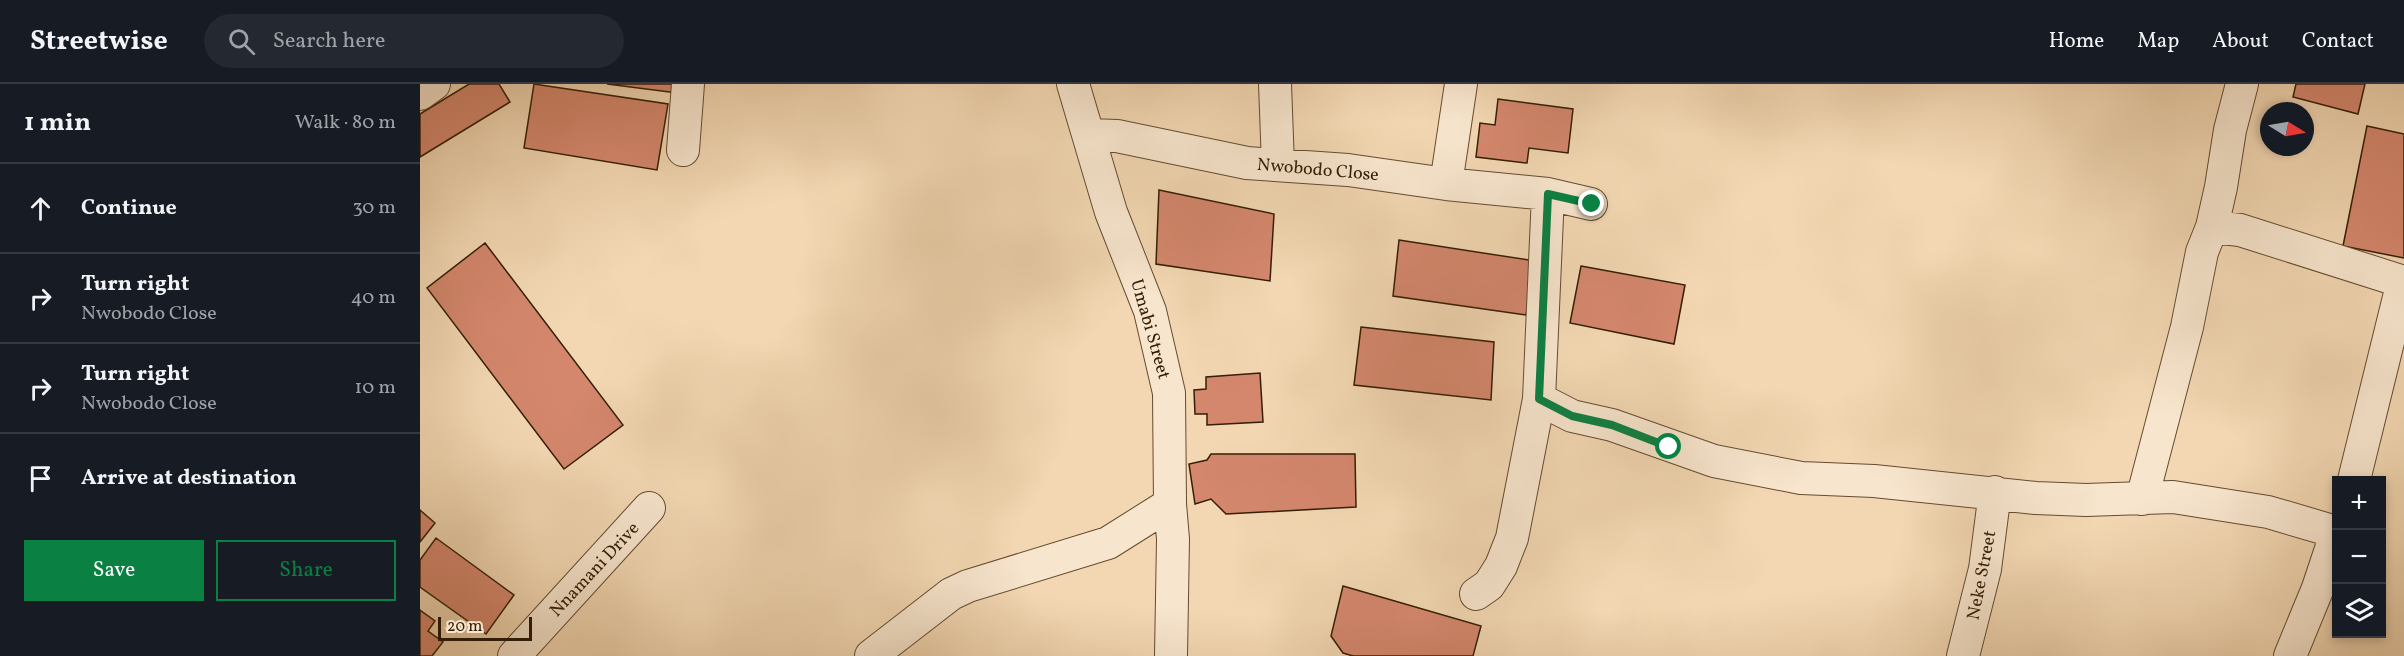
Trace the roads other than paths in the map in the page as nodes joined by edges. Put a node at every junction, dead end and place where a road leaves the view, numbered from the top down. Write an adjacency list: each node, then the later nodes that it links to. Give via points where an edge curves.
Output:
1 (434, 84): 7 (street)
2 (688, 84): 9 (street)
3 (1073, 84): 8 (street, Umabi Street)
4 (1275, 84): 10 (street)
5 (1461, 84): 11 (street)
6 (2242, 84): 14 (street)
7 (420, 94)
8 (1090, 135): 10 (street, Nwobodo Close, via 1117,136 1247,163); 20 (street, Umabi Street, via 1111,212 1150,311 1159,345 1169,393)
9 (683, 150)
10 (1278, 165): 11 (street, Nwobodo Close)
11 (1446, 184): 12 (street, Nwobodo Close)
12 (1548, 194): 13 (street, Nwobodo Close); 16 (street)
13 (1592, 204)
14 (2212, 227): 15 (street, via 2240,230); 19 (street, via 2202,252 2187,327)
15 (2403, 281): 17 (street)
16 (1539, 399): 18 (street, via 1572,416 1612,425 1714,461 1801,478); 24 (street, via 1512,538 1489,585)
17 (2355, 476)
18 (1995, 492): 19 (street, via 2086,500); 28 (street, Neke Street, via 1985,569)
19 (2142, 499): 22 (street, via 2172,497 2225,504)
20 (1170, 504): 26 (street, via 1108,543 951,594); 27 (street, Umabi Street)
21 (650, 508): 25 (street, Nnamani Drive)
22 (2332, 531)
23 (2332, 546): 29 (street)
24 (1476, 594)
25 (514, 656)
26 (871, 656)
27 (1171, 656)
28 (1963, 656)
29 (2290, 656)

